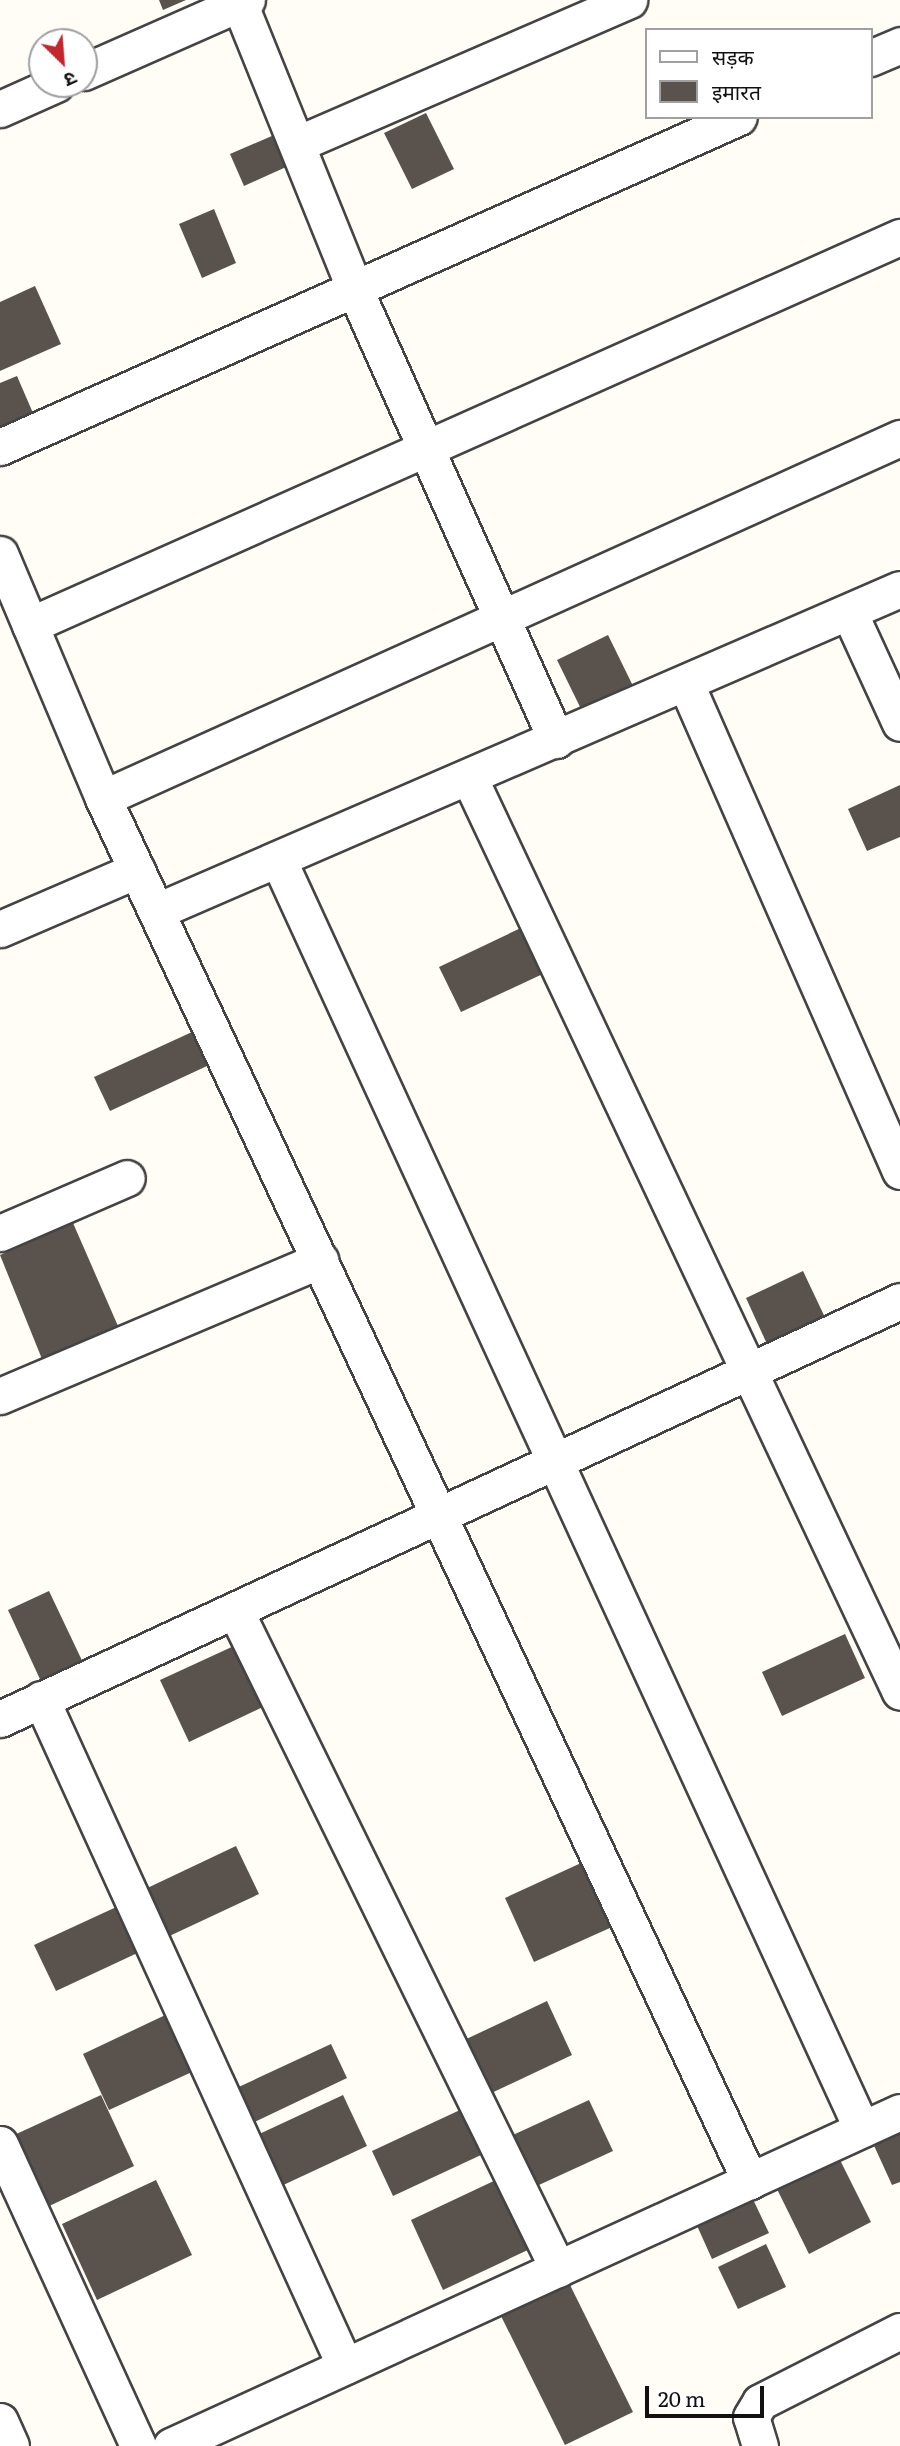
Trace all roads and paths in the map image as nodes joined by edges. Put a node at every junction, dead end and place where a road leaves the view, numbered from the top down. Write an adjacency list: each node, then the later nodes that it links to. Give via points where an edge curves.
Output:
1 (629, 0): 9 (street)
2 (242, 1): 5 (street); 9 (street)
3 (900, 45): 4 (street)
4 (872, 57)
5 (98, 66)
6 (28, 96): 7 (street)
7 (0, 109)
8 (736, 119): 11 (street)
9 (297, 144): 11 (street)
10 (900, 237): 14 (street)
11 (355, 290): 13 (street); 14 (street)
12 (900, 438): 18 (street)
13 (0, 447)
14 (427, 448): 18 (street); 19 (street)
15 (0, 554): 19 (street)
16 (900, 590): 17 (street)
17 (849, 612): 20 (street); 21 (street)
18 (505, 619): 22 (street); 24 (street)
19 (30, 625): 24 (street)
20 (686, 684): 22 (street); 29 (street)
21 (900, 723)
22 (556, 740): 23 (street)
23 (470, 777): 25 (street); 34 (street)
24 (103, 798): 26 (street)
25 (278, 859): 27 (street); 36 (street)
26 (137, 870): 27 (street); 28 (street)
27 (157, 911): 32 (street)
28 (0, 929)
29 (900, 1171)
30 (127, 1178): 31 (street)
31 (0, 1233)
32 (320, 1260): 35 (street); 37 (street)
33 (900, 1301): 34 (street)
34 (750, 1374): 36 (street); 39 (street)
35 (0, 1396)
36 (553, 1459): 37 (street); 43 (street)
37 (443, 1513): 38 (street); 45 (street)
38 (235, 1609): 40 (street); 46 (street)
39 (900, 1692)
40 (41, 1699): 41 (street); 48 (street)
41 (0, 1718)
42 (900, 2112): 43 (street)
43 (862, 2129): 45 (street)
44 (0, 2144): 51 (street)
45 (750, 2181): 46 (street)
46 (558, 2269): 48 (street)
47 (900, 2331): 53 (street, via 760,2402 751,2417)
48 (345, 2366): 52 (street)
49 (0, 2421): 50 (street)
50 (11, 2446)
51 (138, 2446)
52 (171, 2446)
53 (760, 2446)

